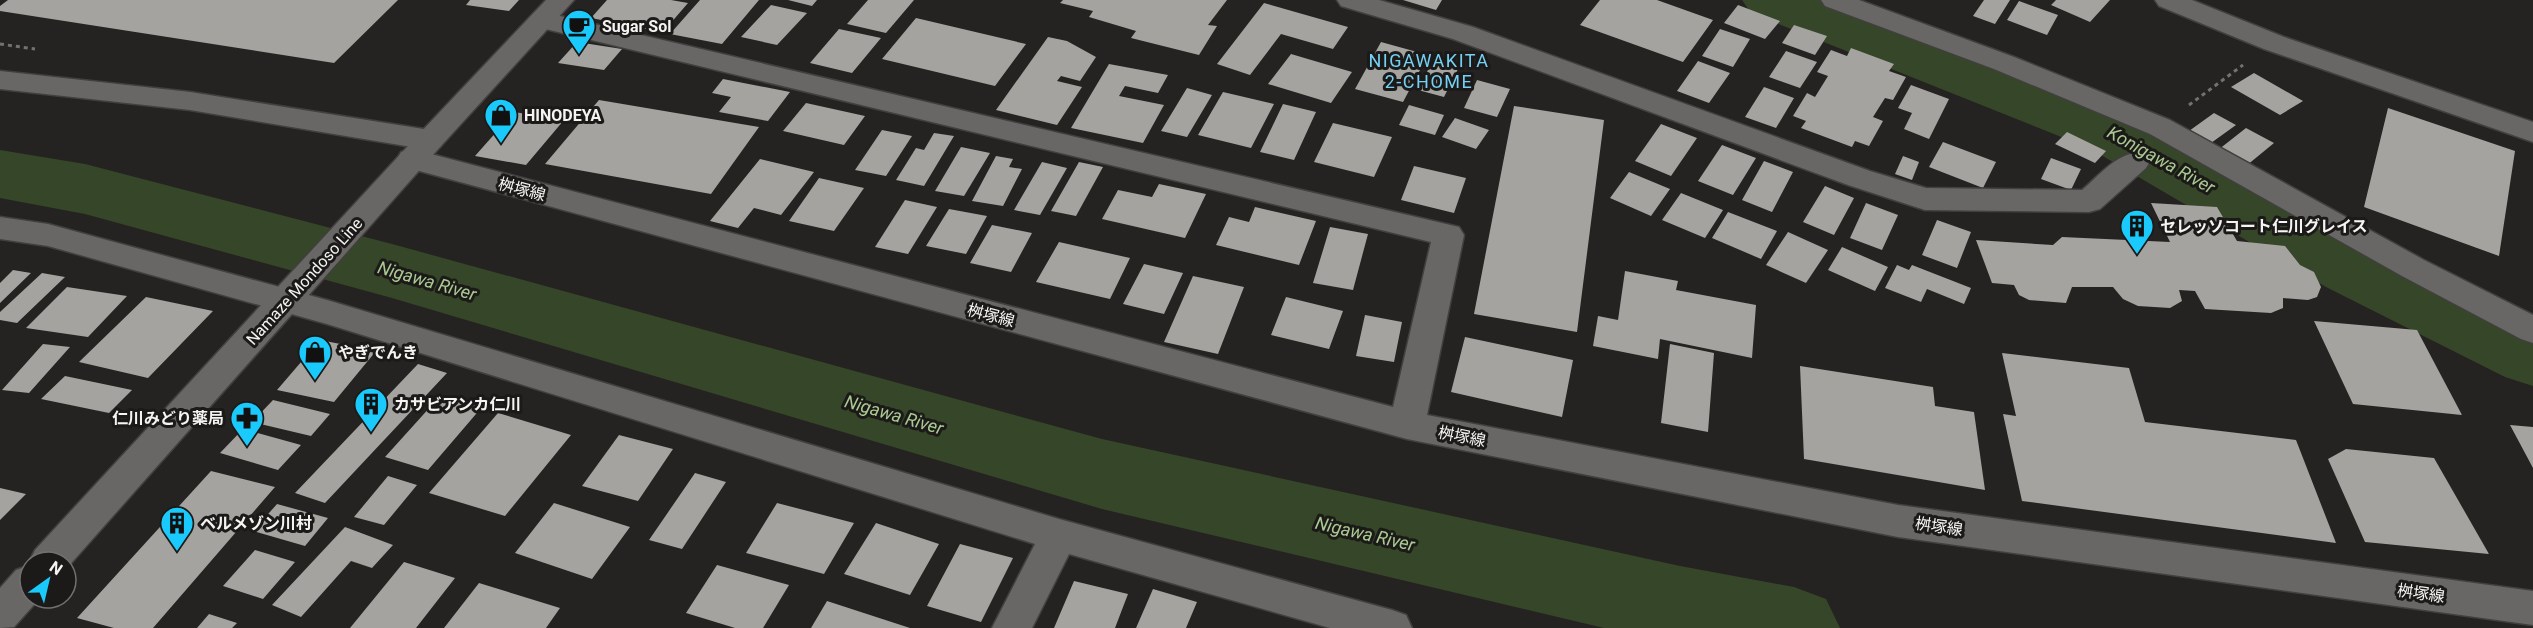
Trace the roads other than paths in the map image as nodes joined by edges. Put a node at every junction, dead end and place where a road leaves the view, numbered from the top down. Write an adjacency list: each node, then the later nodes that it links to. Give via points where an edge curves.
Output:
1 (1350, 0): 8 (street, via 1463,33 1925,199 2089,201)
2 (1834, 0): 11 (street, via 2160,126 2413,268)
3 (2168, 0): 6 (street, via 2274,43)
4 (552, 10): 7 (street, Namaze Mondoso Line); 12 (street, via 1448,235)
5 (0, 80): 7 (street, 桝塚線, via 190,101)
6 (2533, 132)
7 (416, 156): 10 (street, Namaze Mondoso Line); 12 (street, 桝塚線)
8 (2135, 161)
9 (0, 228): 10 (street, via 48,235)
10 (294, 292): 13 (street); 14 (street, Namaze Mondoso Line)
11 (2533, 330)
12 (1407, 425): 16 (street, 桝塚線, via 1898,521)
13 (1059, 535): 18 (street); 19 (street)
14 (59, 550)
15 (18, 595): 17 (street)
16 (2533, 608)
17 (0, 615)
18 (1012, 628)
19 (1392, 628)

